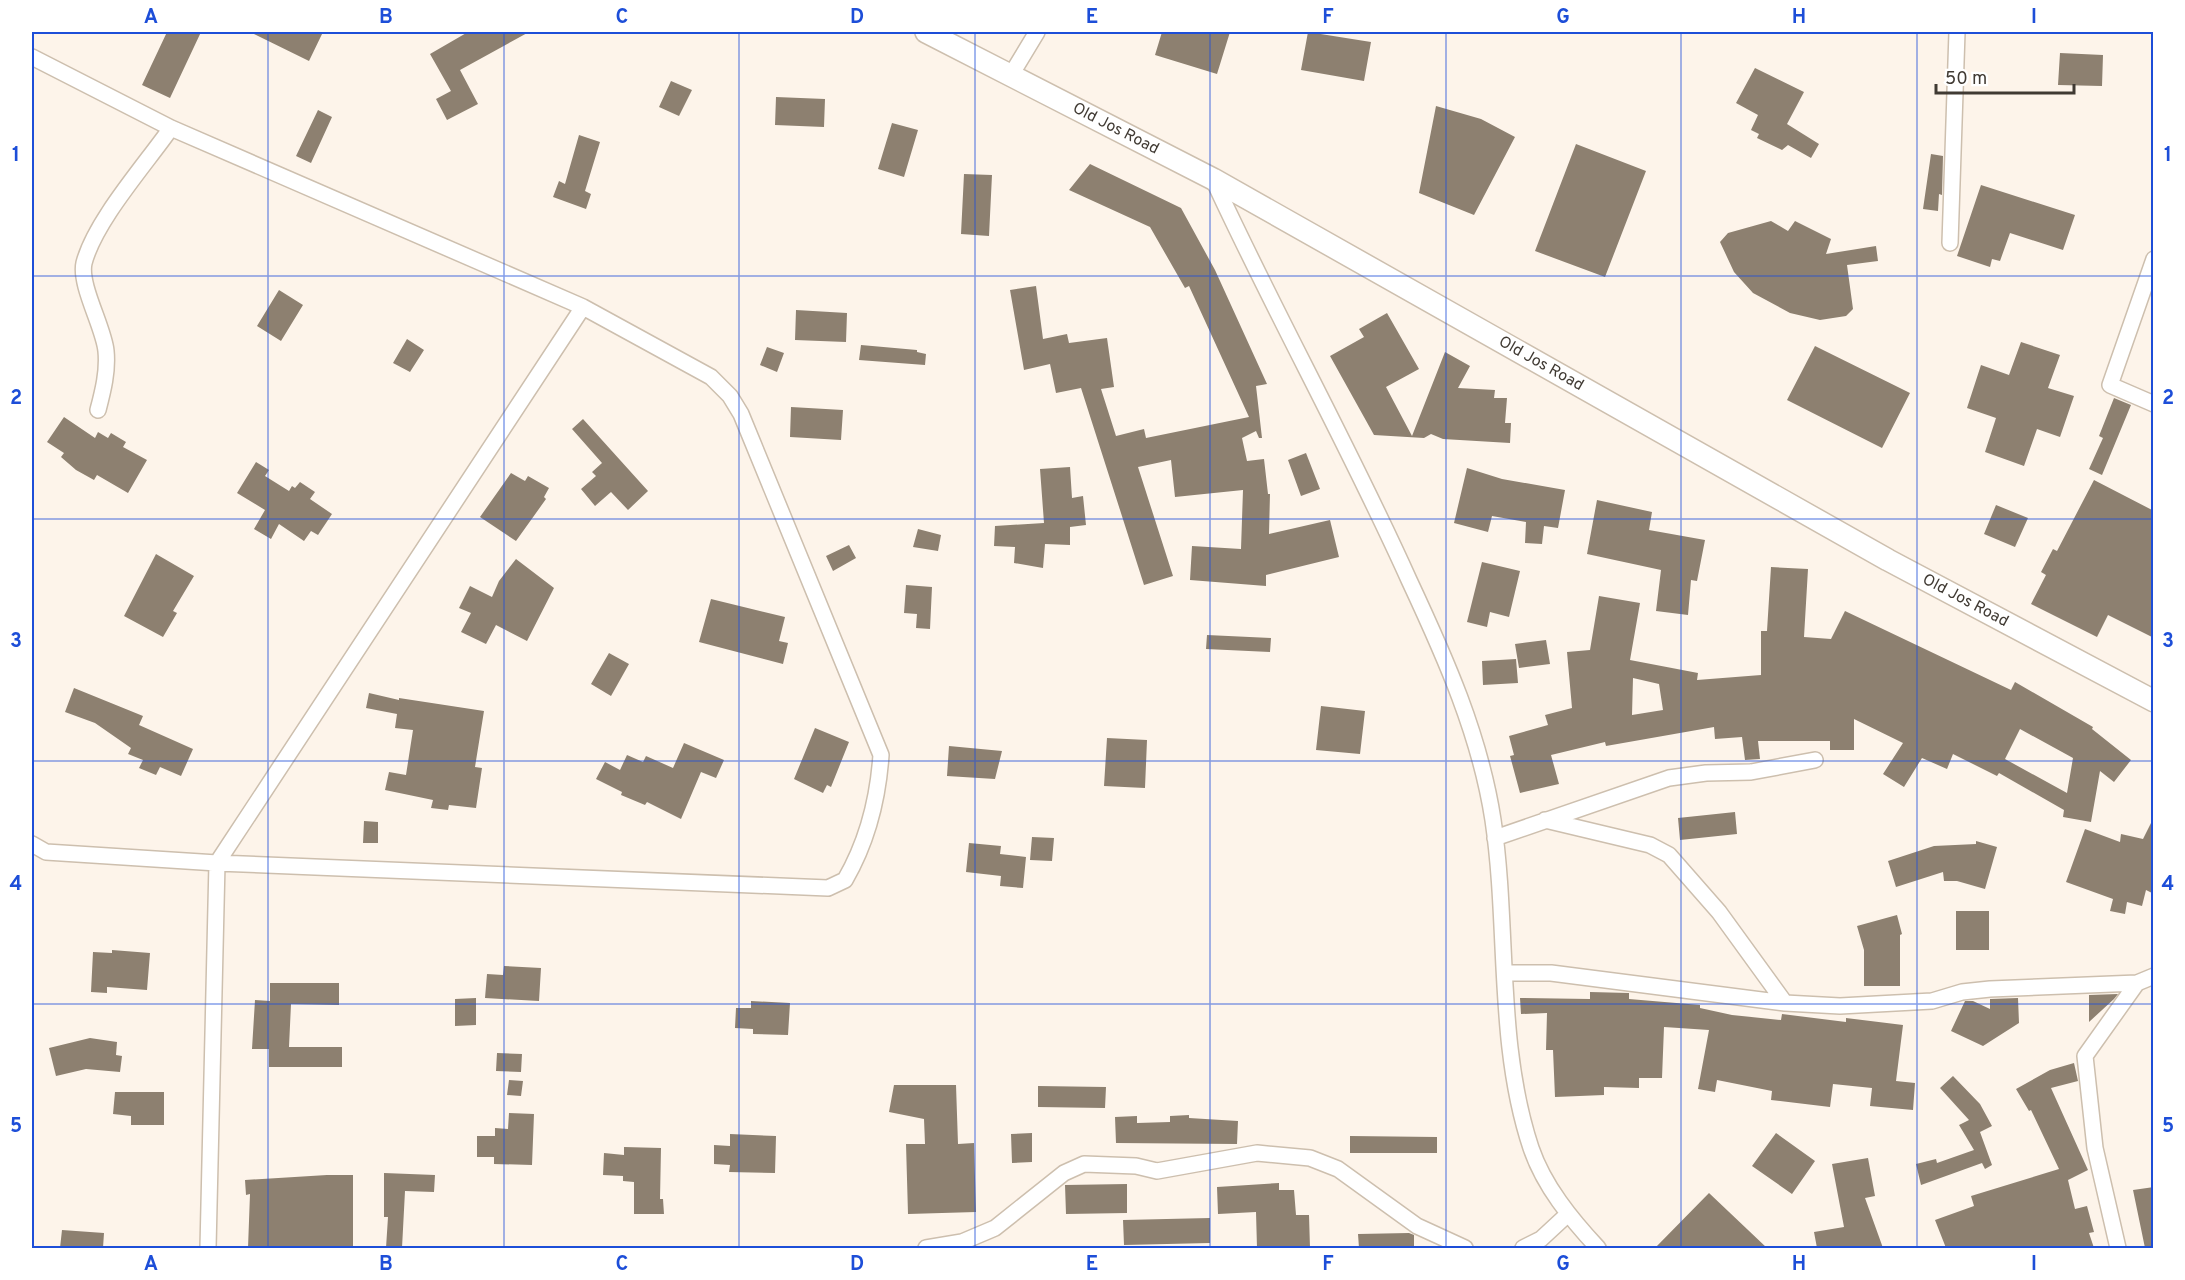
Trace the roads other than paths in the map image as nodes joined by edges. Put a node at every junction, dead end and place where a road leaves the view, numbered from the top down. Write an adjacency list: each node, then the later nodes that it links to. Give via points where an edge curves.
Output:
1 (926, 32): 5 (main road, Old Jos Road)
2 (1037, 32): 5 (street)
3 (1957, 32): 8 (street)
4 (32, 57): 6 (street)
5 (1011, 75): 7 (main road, Old Jos Road)
6 (171, 128): 10 (street); 12 (street, via 96,233 84,264 106,350)
7 (1213, 179): 13 (main road, Old Jos Road, via 1888,560); 16 (street, via 1262,286 1382,521 1449,668 1475,741)
8 (1950, 243)
9 (2154, 259): 11 (street, via 2110,386)
10 (583, 307): 18 (street); 18 (street, via 711,377 741,414 881,755 875,806 846,880 828,888 797,889)
11 (2154, 404)
12 (98, 410)
13 (2154, 701)
14 (1815, 760): 15 (street, via 1751,772 1669,778)
15 (1545, 820): 16 (street); 22 (street, via 1650,845 1668,855 1719,912)
16 (1495, 838): 19 (street)
17 (32, 844): 18 (street, via 46,852)
18 (217, 863): 24 (street)
19 (1505, 973): 22 (street, via 1551,973); 23 (street, via 1516,1089 1531,1148)
20 (2154, 976): 21 (street)
21 (2137, 983): 22 (street, via 1990,989 1932,1001 1875,1006); 29 (street, via 2085,1056 2095,1148)
22 (1785, 1003)
23 (1568, 1214): 27 (street, via 1541,1239); 28 (street)
24 (208, 1248)
25 (927, 1248): 26 (street, via 962,1242 995,1228 1064,1173 1084,1164 1157,1170 1257,1153 1310,1158 1338,1169 1417,1226)
26 (1465, 1248)
27 (1523, 1248)
28 (1598, 1248)
29 (2118, 1248)

